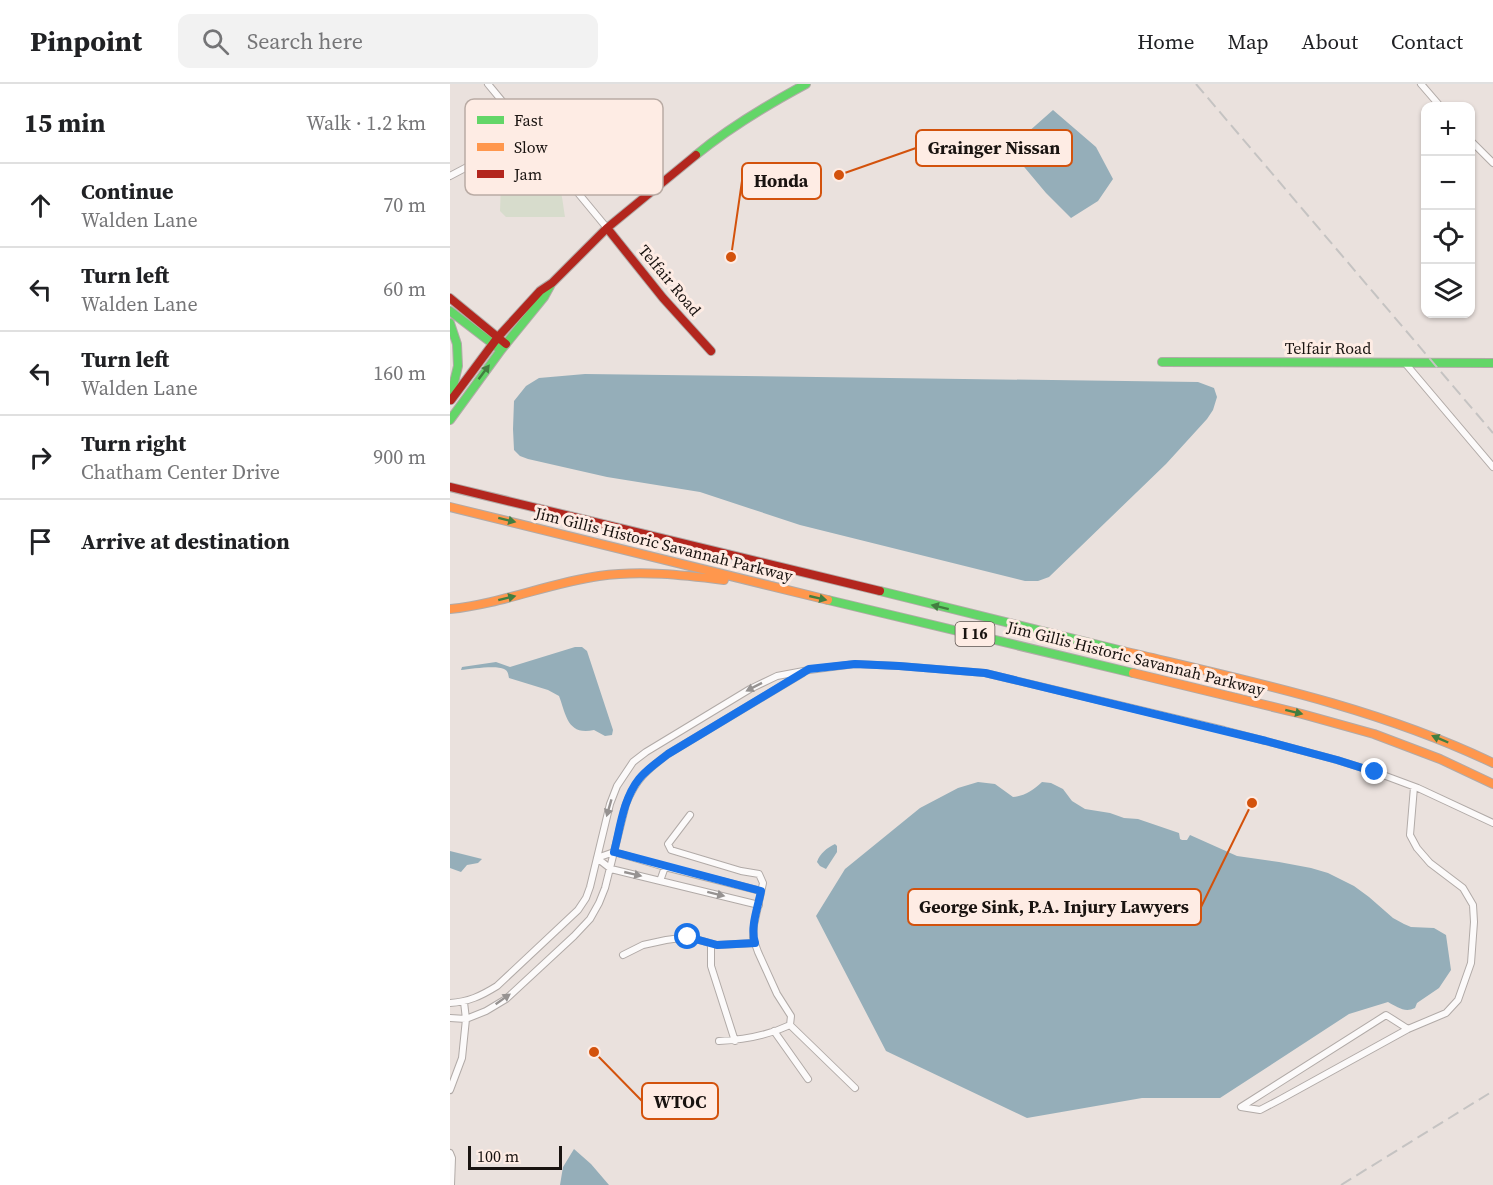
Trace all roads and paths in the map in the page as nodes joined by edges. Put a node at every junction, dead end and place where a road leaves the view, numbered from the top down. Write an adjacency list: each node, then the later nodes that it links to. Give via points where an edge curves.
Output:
1 (488, 84): 4 (street)
2 (806, 84): 10 (main road, via 717,138)
3 (1421, 84): 5 (street)
4 (501, 99)
5 (1437, 102)
6 (1475, 145): 7 (street)
7 (1493, 163)
8 (465, 168): 9 (street)
9 (450, 176)
10 (663, 182)
11 (580, 195): 13 (street)
12 (647, 195): 13 (main road)
13 (607, 228): 14 (main road); 20 (main road, Telfair Road)
14 (552, 283): 18 (main road); 19 (main road)
15 (450, 298): 18 (main road)
16 (450, 310): 18 (main road)
17 (450, 323): 24 (main road, via 457,344 458,366)
18 (496, 340): 19 (main road); 24 (main road)
19 (504, 347): 25 (main road, one-way to 19)
20 (711, 351)
21 (1162, 362): 22 (main road, Telfair Road)
22 (1405, 363): 23 (main road, Telfair Road); 26 (street)
23 (1493, 363)
24 (450, 400)
25 (450, 420)
26 (1493, 467)
27 (450, 487): 32 (main road, Jim Gillis Historic Savannah Parkway / I 16, one-way to 27, via 1441,739 1318,698)
28 (450, 507): 29 (main road, Jim Gillis Historic Savannah Parkway / I 16, one-way to 29)
29 (778, 588): 30 (main road, one-way to 29, via 470,608 574,580 632,573 722,579); 33 (main road, Jim Gillis Historic Savannah Parkway / I 16, one-way to 33, via 1302,714 1374,734)
30 (450, 609)
31 (809, 669): 34 (street, via 855,664 985,673 1266,741 1337,760); 37 (street, via 651,767 638,780 626,804); 38 (street, one-way to 38, via 777,676 750,689 633,762 613,795)
32 (1493, 763)
33 (1493, 784)
34 (1413, 787): 36 (street); 52 (street, via 1410,835 1430,863 1463,888 1473,905 1474,922 1471,963 1458,1000 1446,1013)
35 (690, 815): 42 (street, via 668,844 671,850 759,874)
36 (1493, 823)
37 (614, 852): 38 (street); 39 (street); 40 (street)
38 (597, 858): 40 (street); 47 (street, via 586,898 578,910 497,986)
39 (664, 867): 41 (street); 42 (street)
40 (611, 869): 41 (street, one-way to 41); 50 (street, one-way to 40, via 506,999 574,936 599,903)
41 (660, 881): 43 (street, one-way to 43)
42 (761, 891): 43 (street)
43 (759, 905): 44 (street)
44 (755, 943): 45 (street); 51 (street, via 791,1016)
45 (711, 944): 46 (street, via 688,937 643,945); 55 (street, via 711,966)
46 (623, 955)
47 (464, 1002): 48 (street); 50 (street)
48 (450, 1003)
49 (450, 1018): 50 (street)
50 (466, 1019): 58 (street, via 462,1058)
51 (790, 1025): 53 (street); 57 (street)
52 (1408, 1029): 52 (street, via 1260,1110 1241,1107 1386,1015)
53 (774, 1031): 55 (street); 56 (street)
54 (718, 1041): 55 (street)
55 (735, 1041)
56 (808, 1079)
57 (855, 1088)
58 (450, 1090)
59 (450, 1153): 60 (street)
60 (451, 1185)

